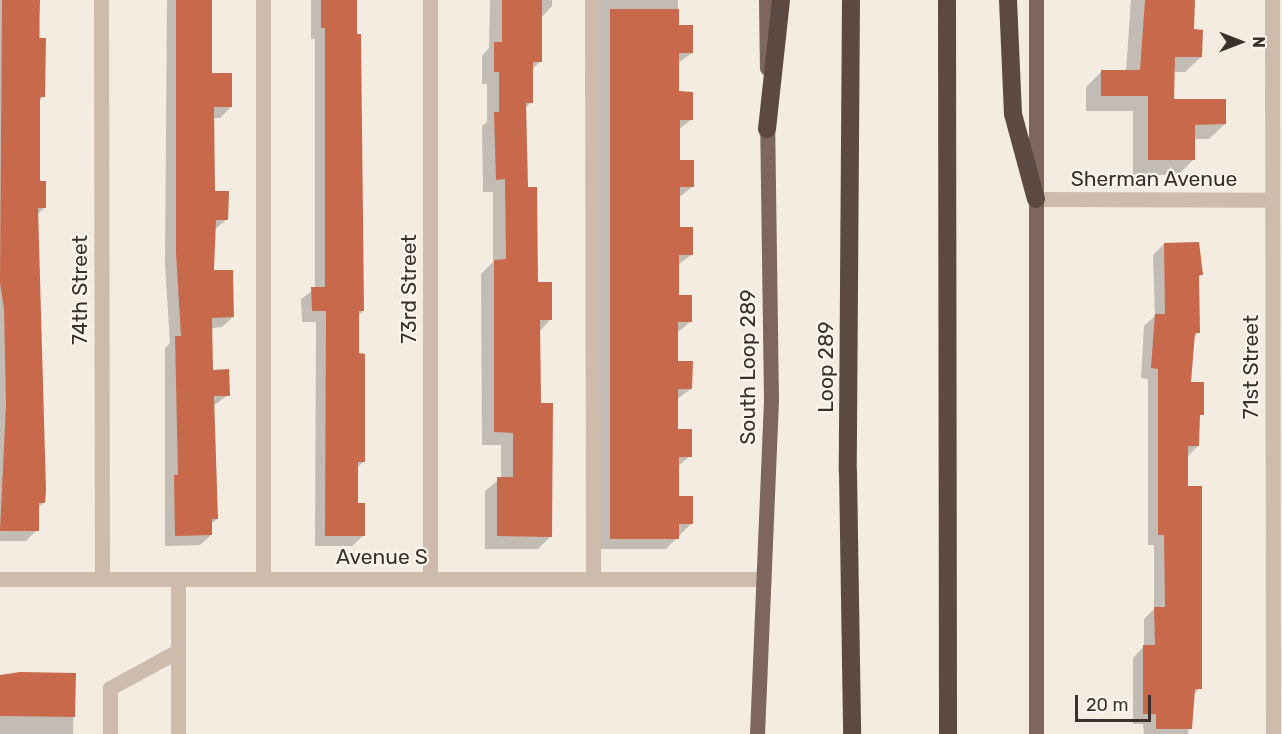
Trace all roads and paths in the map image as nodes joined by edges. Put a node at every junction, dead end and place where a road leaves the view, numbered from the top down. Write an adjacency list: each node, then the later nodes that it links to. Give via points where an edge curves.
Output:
1 (101, 0): 19 (street, 74th Street)
2 (263, 0): 15 (street)
3 (430, 0): 16 (street, 73rd Street)
4 (592, 0): 17 (street)
5 (766, 0): 12 (main road, South Loop 289)
6 (781, 0): 12 (highway)
7 (850, 0): 26 (highway, Loop 289, via 848,471)
8 (947, 0): 27 (highway)
9 (1008, 0): 13 (highway, via 1013,114)
10 (1036, 0): 13 (main road)
11 (1272, 0): 14 (street, 71st Street)
12 (767, 129): 21 (main road, South Loop 289, via 771,400)
13 (1036, 200): 14 (street, Sherman Avenue); 28 (main road)
14 (1272, 200): 29 (street, 71st Street)
15 (263, 578): 16 (street, Avenue S); 20 (street, Avenue S)
16 (429, 578): 17 (street, Avenue S)
17 (593, 578): 21 (street, Avenue S)
18 (0, 579): 19 (street, Avenue S)
19 (102, 579): 20 (street, Avenue S)
20 (178, 579): 22 (street)
21 (764, 579): 25 (main road, South Loop 289)
22 (178, 651): 23 (street, via 110,688); 24 (street)
23 (110, 734)
24 (178, 734)
25 (757, 734)
26 (852, 734)
27 (948, 734)
28 (1036, 734)
29 (1274, 734)

